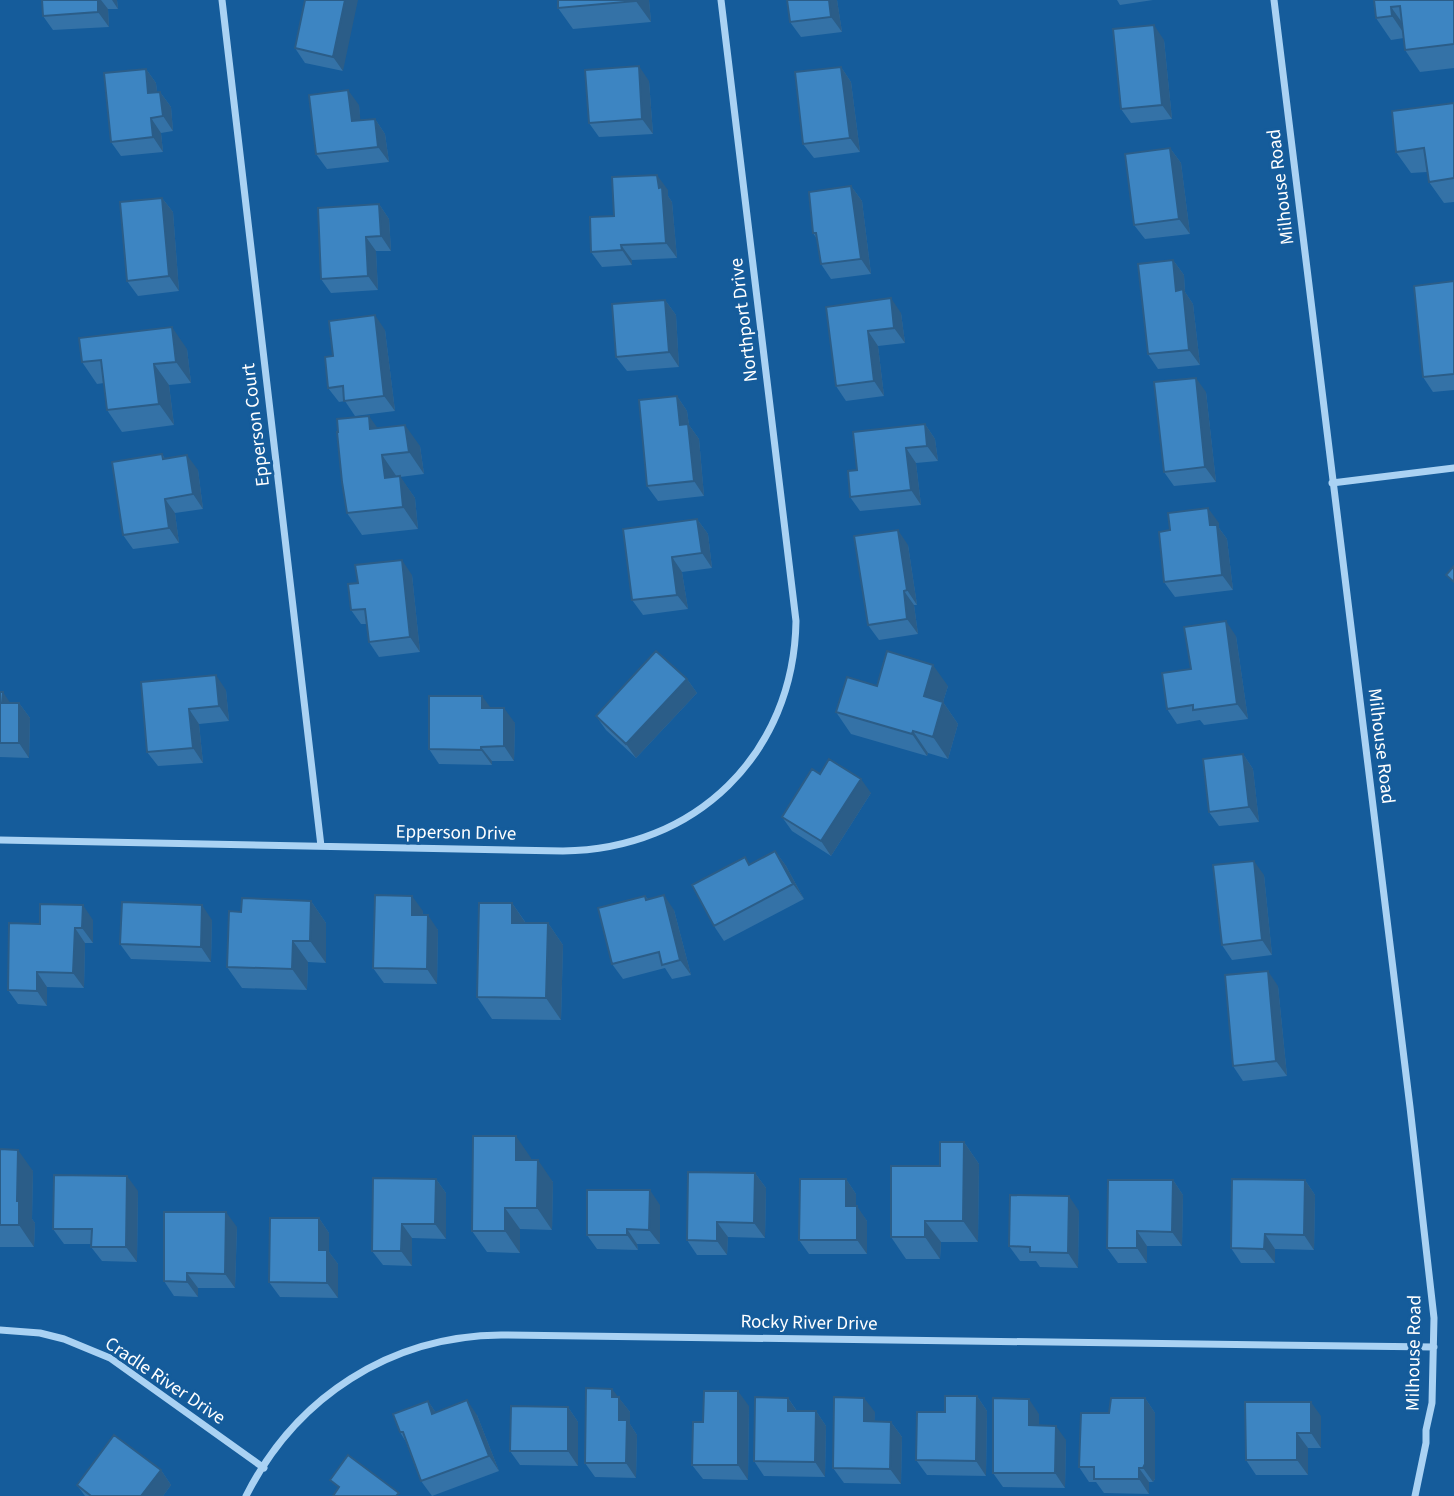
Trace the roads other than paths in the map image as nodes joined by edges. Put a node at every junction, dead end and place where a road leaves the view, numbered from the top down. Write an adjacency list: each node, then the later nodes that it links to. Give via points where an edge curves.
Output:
1 (222, 0): 8 (street, Epperson Court)
2 (721, 0): 6 (street, Northport Drive)
3 (1274, 0): 5 (street, Milhouse Road)
4 (1454, 468): 5 (street)
5 (1332, 483): 10 (street, Milhouse Road, via 1410,1107)
6 (796, 637): 8 (street, Epperson Drive, via 774,720 750,760 720,794 655,834 610,848 580,851)
7 (0, 840): 8 (street, Epperson Drive)
8 (321, 846)
9 (0, 1330): 11 (street, Cradle River Drive, via 64,1339 110,1359)
10 (1434, 1347): 11 (street, Rocky River Drive, via 484,1335 412,1349 357,1375 294,1425); 13 (street, Milhouse Road, via 1432,1403)
11 (264, 1468): 12 (street, Rocky River Drive)
12 (246, 1496)
13 (1415, 1496)

